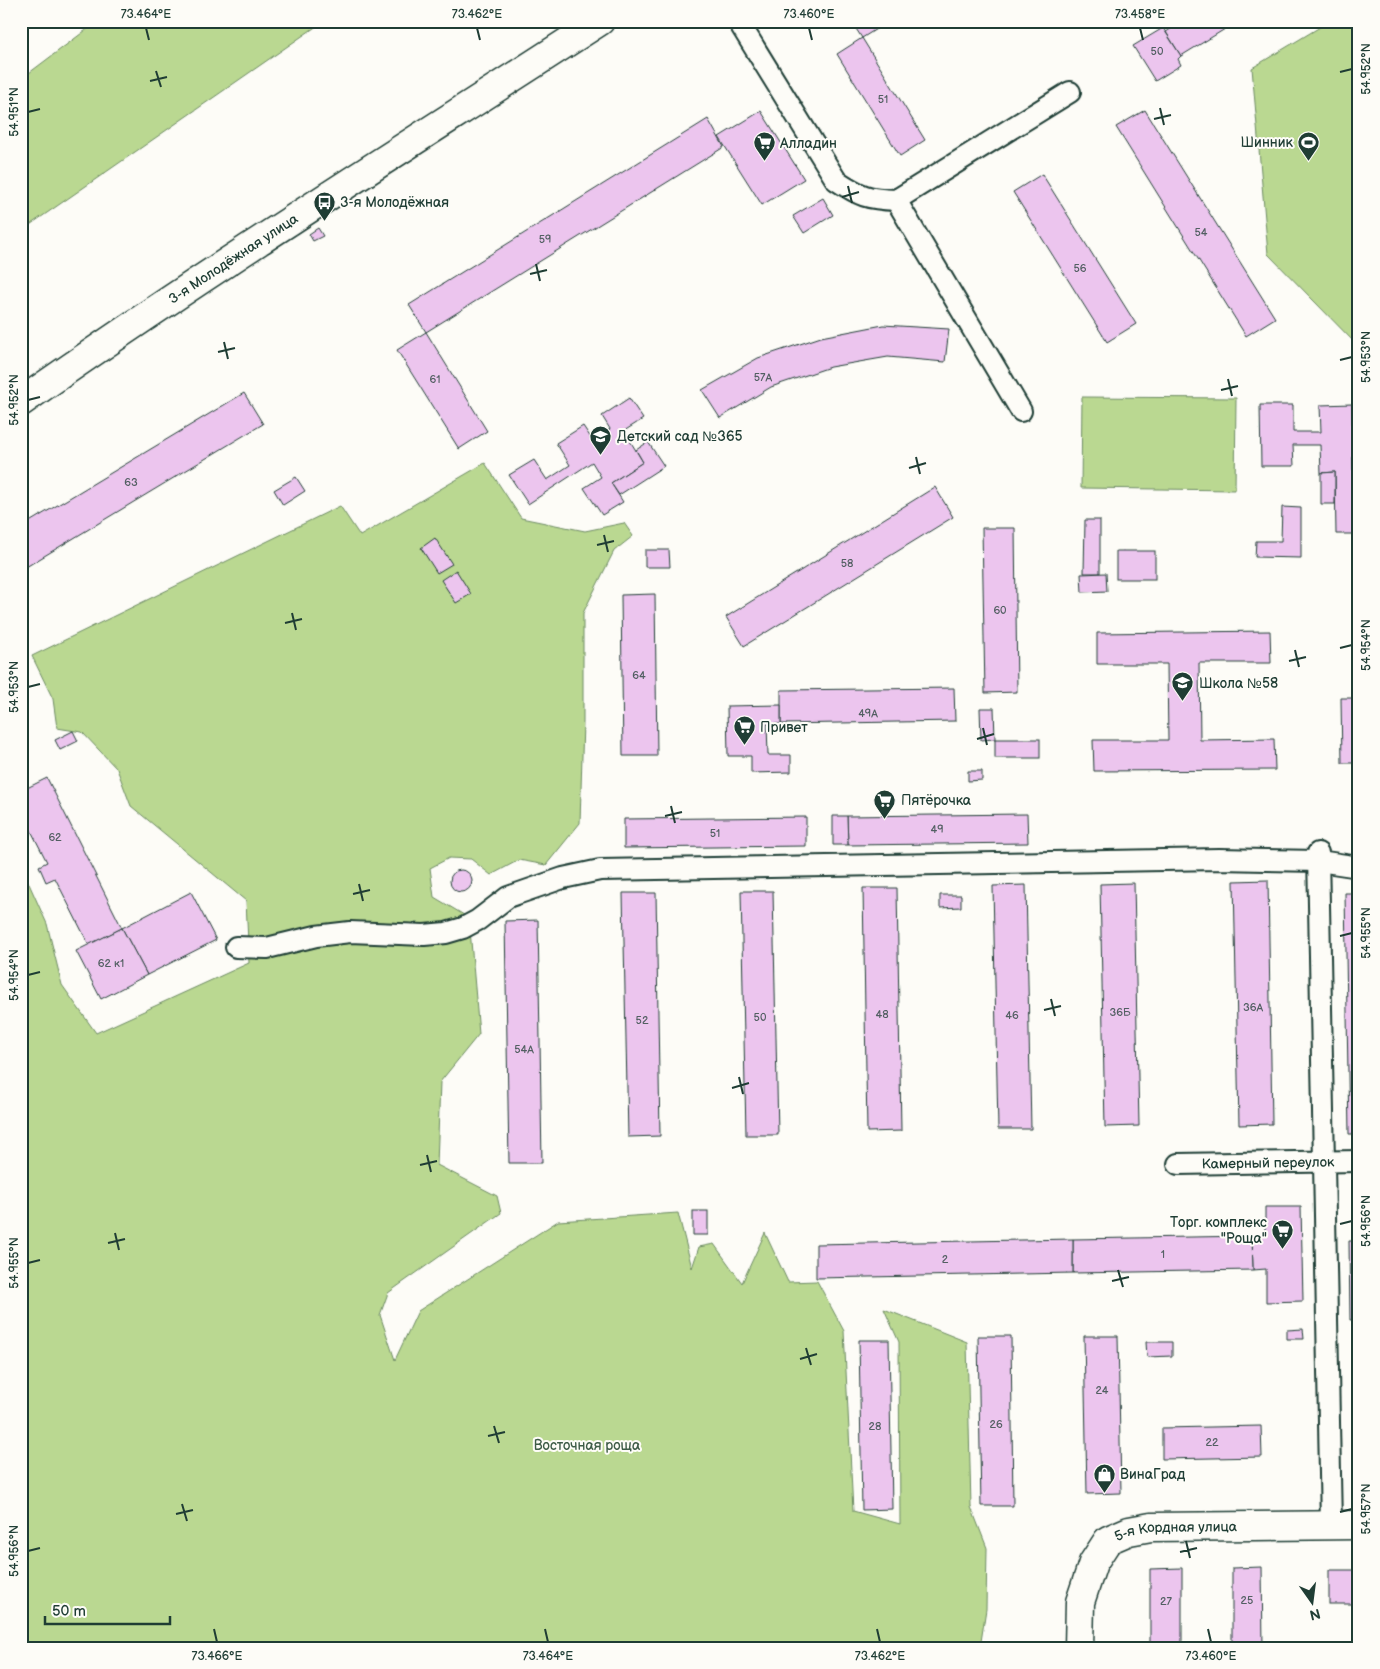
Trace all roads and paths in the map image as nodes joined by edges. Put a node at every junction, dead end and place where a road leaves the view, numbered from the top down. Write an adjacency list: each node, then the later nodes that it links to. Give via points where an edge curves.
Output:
1 (600, 21): 5 (main road, 3-я Молодёжная улица, via 112,338)
2 (738, 21): 4 (street, via 836,180 856,194)
3 (1070, 92): 4 (street)
4 (896, 200): 6 (street)
5 (21, 402)
6 (1021, 411)
7 (1319, 857): 8 (street); 9 (street, via 600,870 563,878 508,897 478,920 446,933 350,932 316,936 268,948); 10 (street)
8 (1359, 866)
9 (236, 947)
10 (1324, 1161): 11 (street, Камерный переулок); 12 (street, Камерный переулок); 14 (street)
11 (1359, 1161)
12 (1178, 1164)
13 (1359, 1524): 14 (main road, 5-я Кордная улица)
14 (1331, 1525): 15 (main road, 5-я Кордная улица, via 1151,1527 1129,1531 1108,1540 1093,1563 1080,1602)
15 (1079, 1648)

